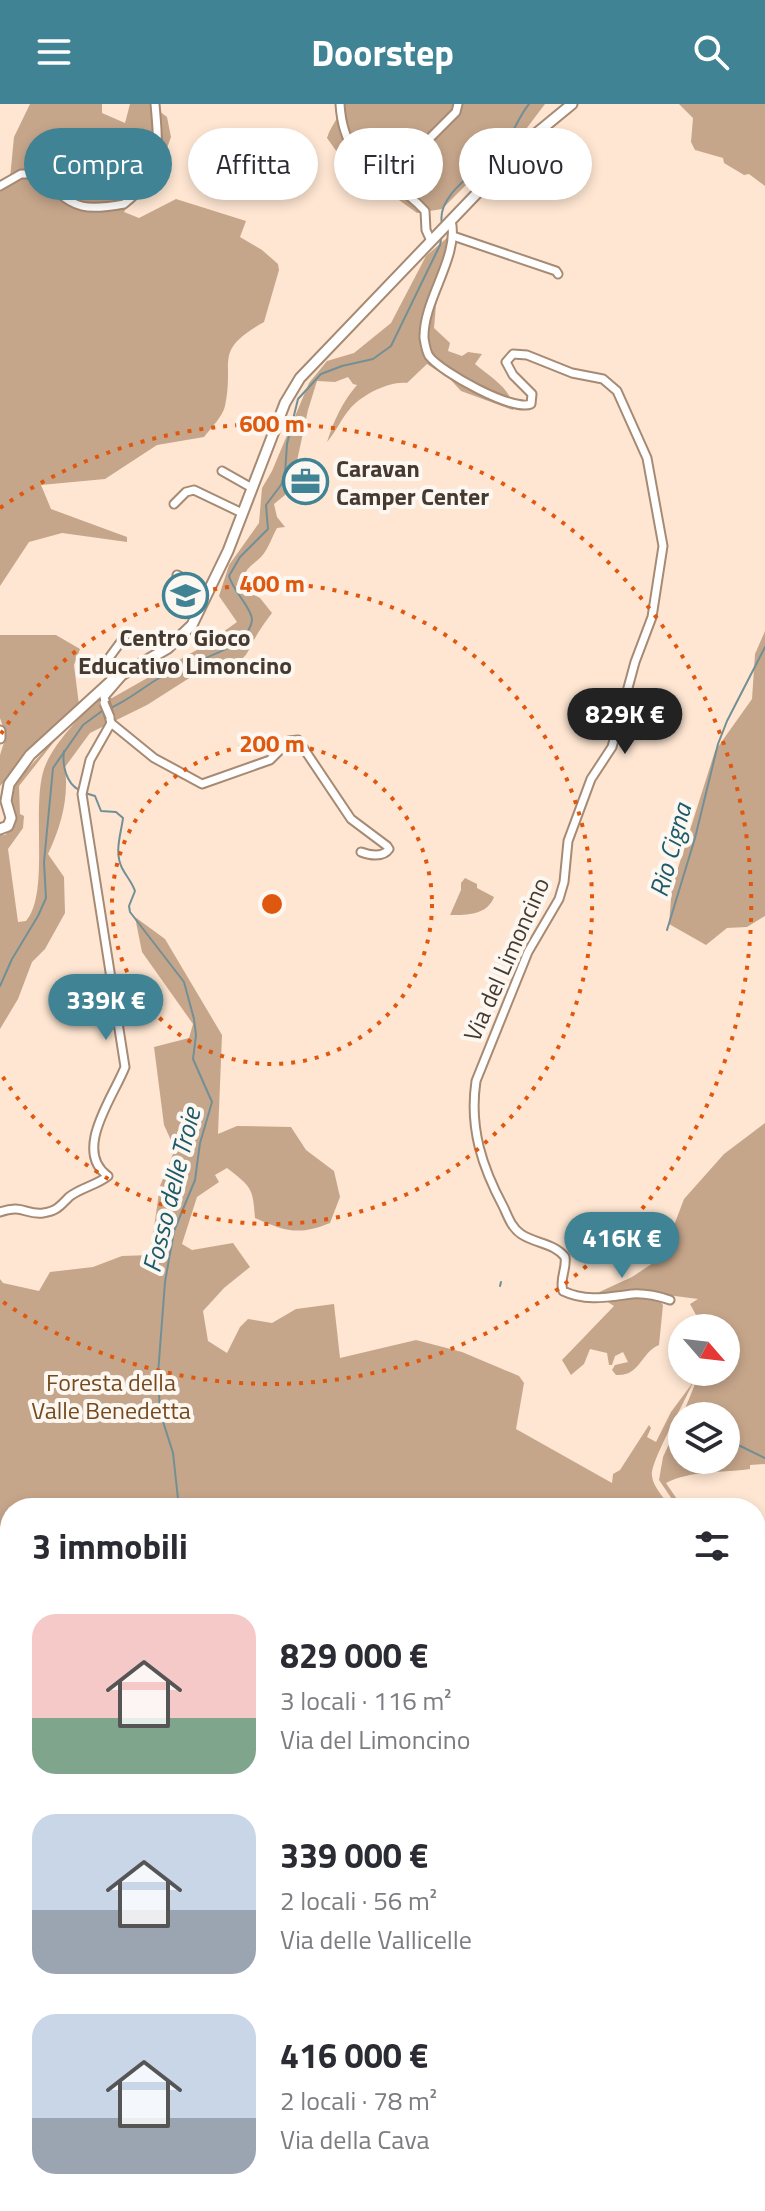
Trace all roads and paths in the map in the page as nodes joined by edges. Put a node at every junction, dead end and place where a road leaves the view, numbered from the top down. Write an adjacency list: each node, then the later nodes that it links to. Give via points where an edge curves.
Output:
1 (155, 104): 7 (street, via 159,142 154,171 124,204 87,209 30,174)
2 (340, 104): 5 (street)
3 (458, 104): 6 (street)
4 (572, 104): 9 (main road, via 527,141)
5 (344, 128)
6 (441, 128)
7 (0, 186)
8 (413, 200): 11 (street, via 425,211 426,230)
9 (449, 222): 10 (street, Via del Limoncino); 11 (main road)
10 (453, 236): 12 (street); 27 (street, Via del Limoncino, via 426,317 430,357 469,387 522,406 533,400 532,394 508,368 513,354 608,382 647,458 663,546 652,617 616,738 582,801 568,841 559,899 528,952 474,1089 476,1142 490,1183 517,1230 565,1257 563,1291 597,1298 633,1294)
11 (434, 237): 14 (main road, via 292,390)
12 (558, 274)
13 (222, 471): 14 (street)
14 (252, 488): 16 (main road)
15 (174, 504): 16 (street, via 194,490)
16 (242, 513): 18 (main road)
17 (177, 575): 18 (street)
18 (209, 591): 20 (main road, via 178,641)
19 (128, 632): 20 (street, via 106,662)
20 (125, 672): 21 (street, bridge, via 105,694); 24 (main road, via 14,775 7,792 10,822)
21 (111, 720): 25 (street, via 154,758 202,784 270,760 289,741 298,740 351,819 389,849 384,854); 26 (street, via 94,750 82,794 125,1067 96,1127 95,1155 108,1176 59,1209 39,1213 16,1207)
22 (0, 731): 23 (main road)
23 (0, 738)
24 (0, 829)
25 (361, 852)
26 (0, 1212)
27 (670, 1300)

